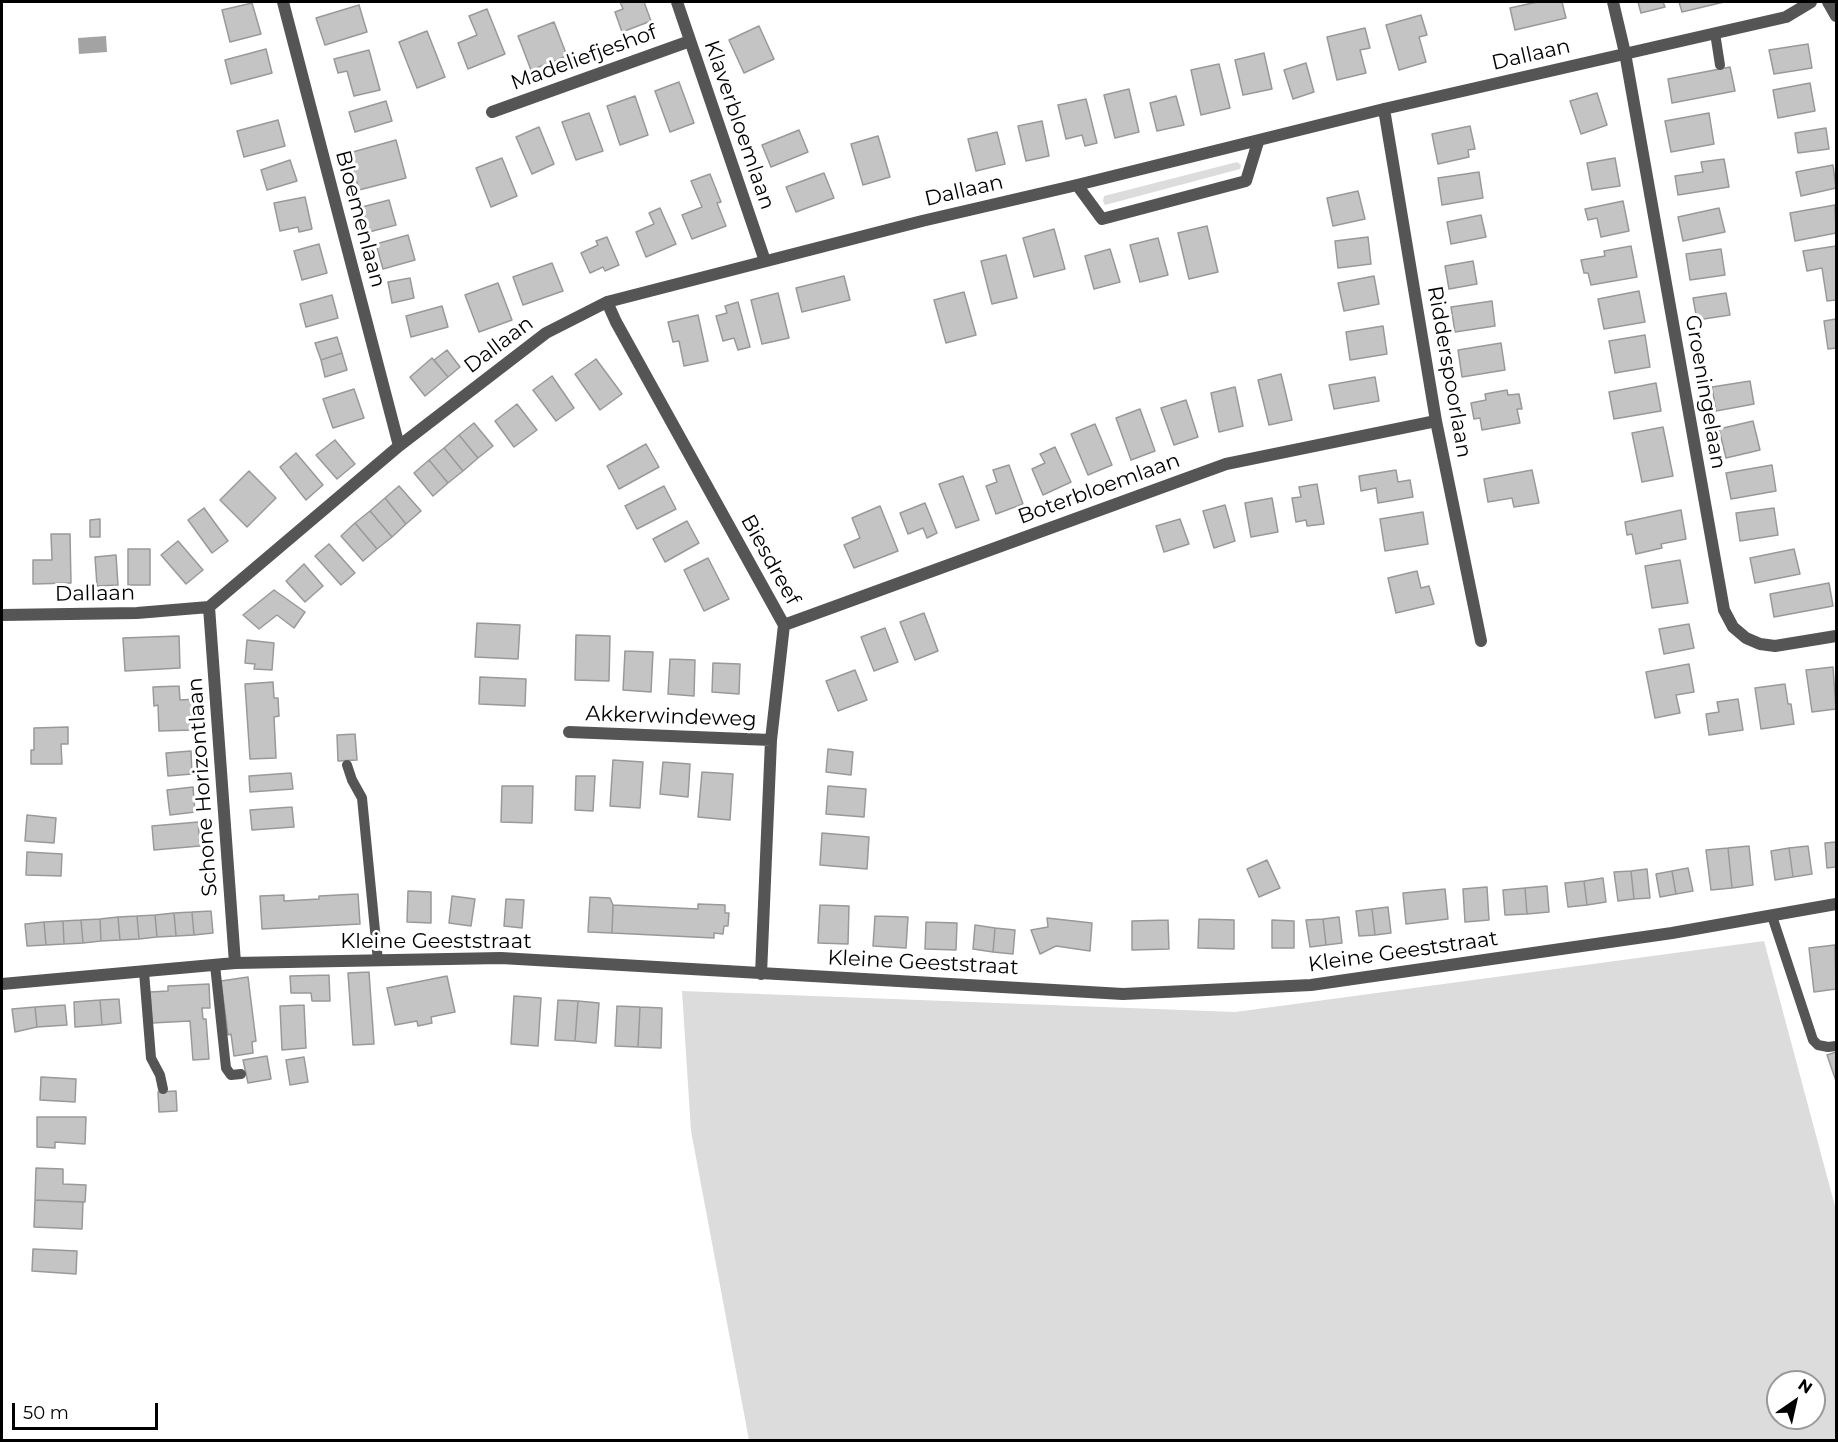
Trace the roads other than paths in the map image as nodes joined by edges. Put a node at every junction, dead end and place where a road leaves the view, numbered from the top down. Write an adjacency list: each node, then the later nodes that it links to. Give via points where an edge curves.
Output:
1 (283, 2): 18 (street, Bloemenlaan)
2 (677, 2): 8 (street, Klaverbloemlaan)
3 (1613, 2): 9 (street, Groeningelaan)
4 (1811, 2): 7 (street, Dallaan, via 1786,17)
5 (1828, 2): 6 (street)
6 (1836, 16)
7 (1715, 33): 9 (street, Dallaan); 10 (lane)
8 (690, 41): 12 (street, Madeliefjeshof); 15 (street, Klaverbloemlaan)
9 (1625, 54): 11 (street, Dallaan); 22 (street, Groeningelaan, via 1724,610 1733,627 1760,644 1775,646)
10 (1720, 65)
11 (1384, 110): 13 (street, Dallaan); 17 (street, Ridderspoorlaan)
12 (492, 112)
13 (1258, 142): 14 (street, Dallaan); 14 (street, via 1246,181 1102,219)
14 (1077, 185): 15 (street, Dallaan)
15 (765, 261): 16 (street, Dallaan)
16 (607, 302): 18 (street, Dallaan, via 546,333); 21 (street, Biesdreef)
17 (1436, 421): 21 (street, Boterbloemlaan, via 1226,464); 23 (street, Ridderspoorlaan)
18 (399, 446): 19 (street, Dallaan)
19 (209, 608): 20 (street, Dallaan); 30 (street, Schone Horizontlaan)
20 (2, 615)
21 (784, 625): 25 (street, Biesdreef)
22 (1836, 636)
23 (1481, 641)
24 (569, 732): 25 (street, Akkerwindeweg)
25 (771, 740): 33 (street, Biesdreef)
26 (347, 765): 29 (lane, via 362,798)
27 (1836, 904): 28 (street, Kleine Geeststraat)
28 (1772, 916): 33 (street, Kleine Geeststraat, via 1311,985 1123,994); 35 (lane, via 1813,1041)
29 (378, 961): 30 (street, Kleine Geeststraat); 33 (street, Kleine Geeststraat, via 501,958)
30 (235, 963): 31 (street, Kleine Geeststraat)
31 (215, 965): 32 (street, Kleine Geeststraat); 36 (lane, via 226,1068 231,1075)
32 (144, 972): 34 (street, Kleine Geeststraat); 37 (lane, via 151,1058)
33 (761, 974)
34 (2, 984)
35 (1836, 1046)
36 (241, 1074)
37 (163, 1089)

